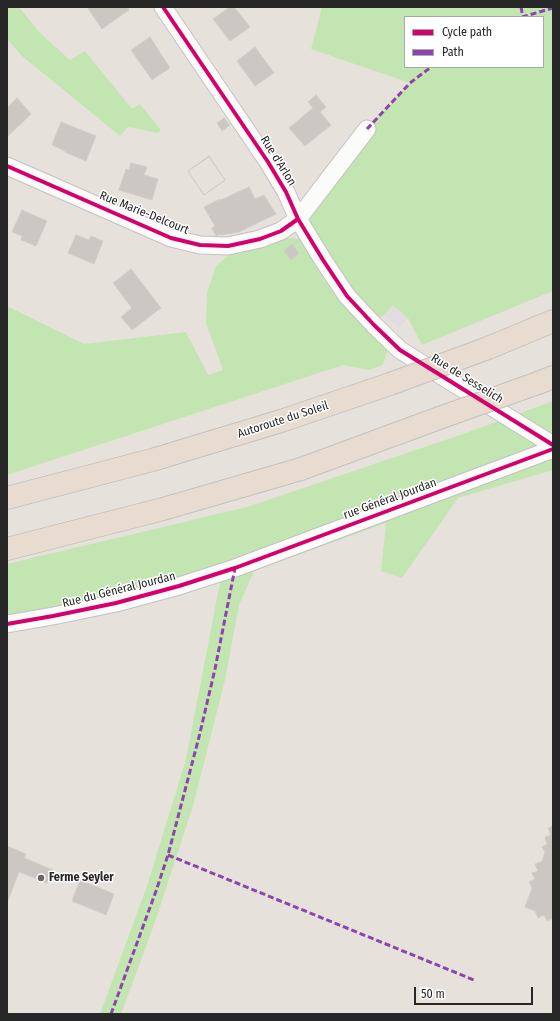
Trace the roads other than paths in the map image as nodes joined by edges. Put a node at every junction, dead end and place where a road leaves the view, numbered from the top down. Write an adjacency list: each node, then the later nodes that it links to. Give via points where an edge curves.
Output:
1 (163, 7): 4 (street, Rue d'Arlon, via 268,162 286,192)
2 (368, 129): 4 (street, Rue Marie-Delcourt)
3 (7, 166): 4 (street, Rue Marie-Delcourt, via 171,238 200,245 228,246 260,239 281,231)
4 (298, 220): 6 (street, Rue d'Arlon, via 347,296)
5 (553, 321): 10 (highway, Autoroute du Soleil, bridge, via 488,348 281,421 152,460)
6 (374, 325): 8 (street, Rue de Sesselich, via 400,350)
7 (545, 380): 11 (highway, bridge, via 300,469 163,509)
8 (553, 445)
9 (553, 449): 12 (street, rue Général Jourdan)
10 (7, 498)
11 (7, 549)
12 (234, 568): 13 (street, Rue du Général Jourdan, via 116,603)
13 (7, 624)

